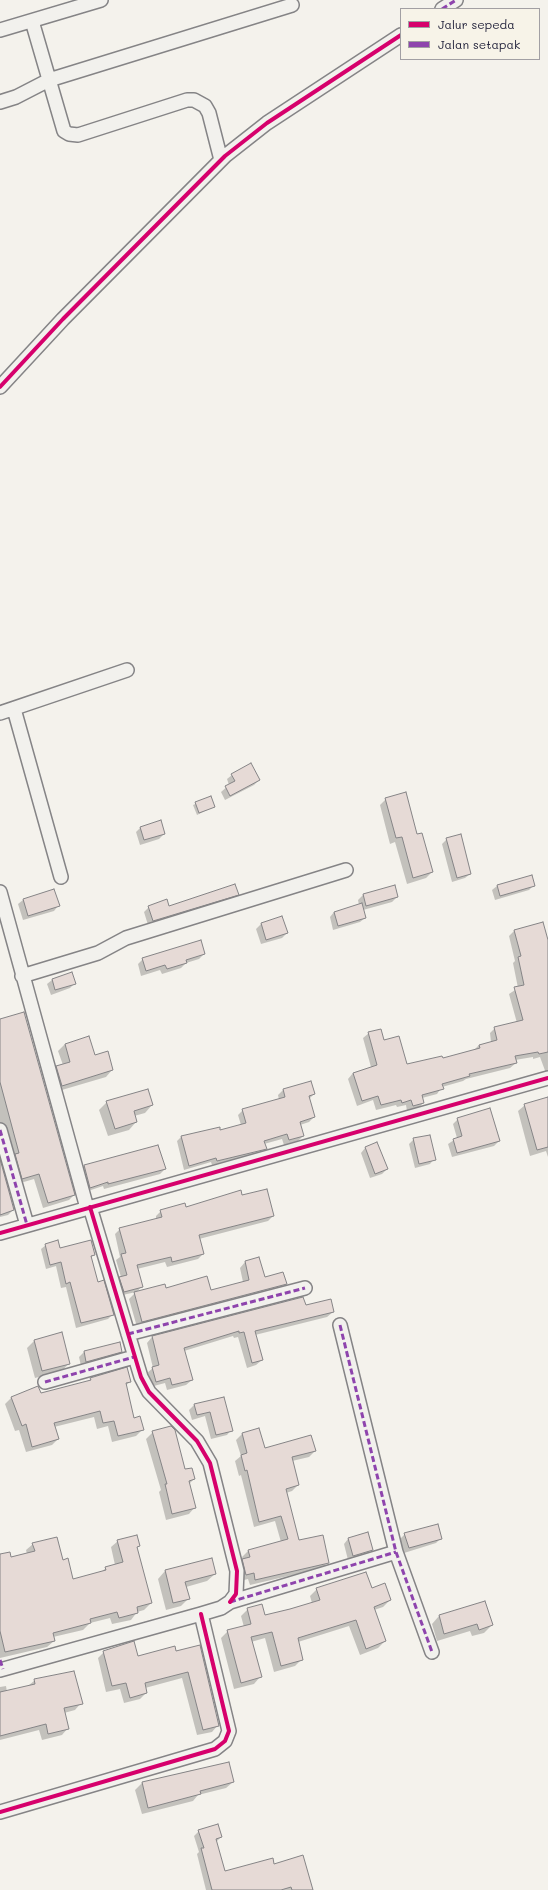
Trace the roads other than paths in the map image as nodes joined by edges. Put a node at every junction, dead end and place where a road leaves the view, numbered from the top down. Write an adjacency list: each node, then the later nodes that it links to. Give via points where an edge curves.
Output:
1 (101, 0): 5 (street)
2 (456, 0): 4 (street)
3 (292, 5): 8 (street)
4 (444, 8)
5 (32, 21): 6 (street); 8 (street)
6 (0, 30)
7 (400, 36): 10 (street, via 268,123)
8 (49, 80): 9 (street); 10 (street, via 64,131 68,134 78,135 187,100 201,103 209,114)
9 (0, 102)
10 (221, 160): 11 (street, via 63,319)
11 (0, 387)
12 (127, 670): 13 (street)
13 (14, 709): 14 (street); 16 (street)
14 (0, 714)
15 (346, 870): 18 (street, via 126,938 98,954)
16 (60, 877)
17 (0, 892): 18 (street)
18 (22, 976): 21 (street)
19 (548, 1078): 21 (street)
20 (0, 1130): 22 (street)
21 (88, 1208): 22 (street); 26 (street)
22 (27, 1225): 23 (street)
23 (0, 1233)
24 (305, 1288): 26 (street)
25 (340, 1325): 29 (street)
26 (128, 1334): 27 (street)
27 (134, 1357): 28 (street); 30 (street, via 149,1392 197,1441 210,1463 237,1572 236,1594)
28 (45, 1382)
29 (396, 1552): 30 (street); 32 (street)
30 (230, 1602): 31 (street, via 221,1608)
31 (201, 1614): 33 (street); 34 (street, via 229,1731 225,1741 215,1749)
32 (432, 1652)
33 (1, 1666)
34 (0, 1812)

